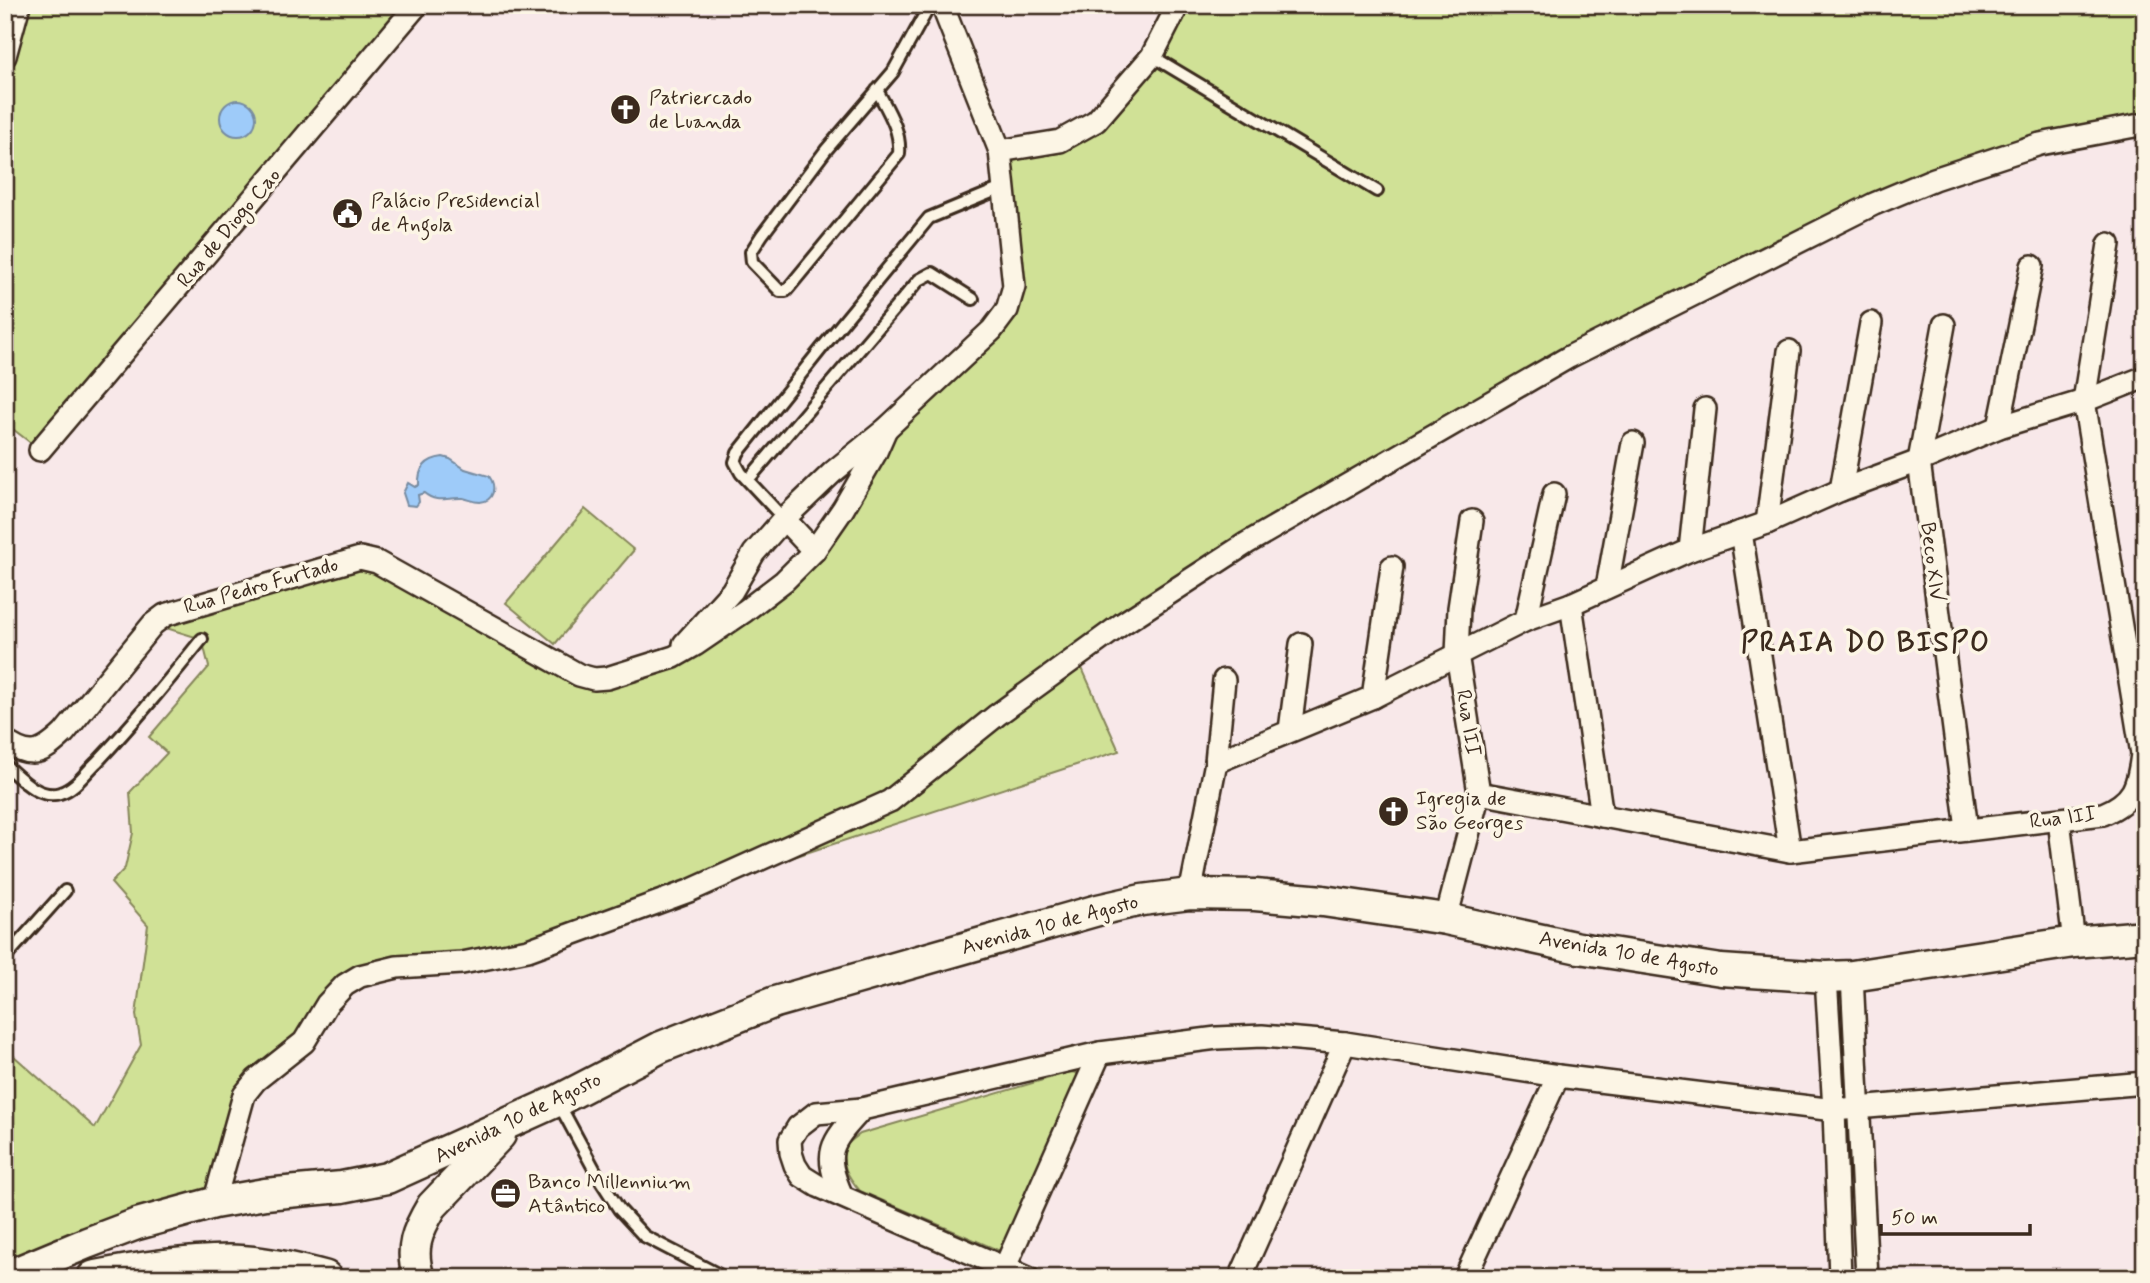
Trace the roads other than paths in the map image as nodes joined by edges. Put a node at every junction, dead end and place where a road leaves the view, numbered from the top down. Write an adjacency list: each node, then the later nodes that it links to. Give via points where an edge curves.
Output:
1 (19, 5): 6 (street)
2 (417, 5): 25 (street, Rua de Diogo Cao)
3 (930, 5): 8 (lane, via 893,72)
4 (942, 5): 10 (street, Rua Pedro Furtado)
5 (1178, 5): 7 (street)
6 (5, 56)
7 (1152, 56): 10 (street, via 1096,121 1060,141); 12 (lane)
8 (877, 90): 8 (lane, via 895,124 899,155 786,291 780,291 752,262 751,252 825,150)
9 (2145, 124): 74 (street, via 2040,144 1934,179 1851,215 1569,357 1247,543 1144,609 997,715 890,801 690,891 528,950 462,963 375,971 345,985 327,1004 304,1042 256,1080 244,1096)
10 (1000, 150): 11 (street, Rua Pedro Furtado)
11 (1004, 187): 23 (street, Rua Pedro Furtado, via 1014,286 1007,310 992,330); 27 (lane, via 929,218 738,453 735,462)
12 (1377, 191)
13 (2109, 244): 20 (street, Rua III)
14 (2032, 266): 22 (street)
15 (973, 299): 27 (lane, via 932,273 919,280)
16 (1871, 323): 28 (street)
17 (1944, 325): 26 (street, Beco XIV)
18 (1789, 351): 32 (street)
19 (2145, 377): 20 (street)
20 (2084, 401): 22 (street); 54 (street, Rua III, via 2142,754 2134,792 2117,808)
21 (1705, 409): 34 (street)
22 (1999, 427): 26 (street)
23 (886, 429): 30 (street, Rua Pedro Furtado); 35 (street, Rua Pedro Furtado, via 858,485)
24 (1633, 443): 38 (street)
25 (40, 450)
26 (1919, 461): 28 (street); 55 (street, Beco XIV)
27 (748, 480): 30 (lane)
28 (1841, 490): 32 (street)
29 (1554, 494): 41 (street)
30 (784, 519): 35 (street); 37 (street, Rua Pedro Furtado)
31 (1472, 521): 44 (street, Rua III)
32 (1768, 523): 33 (street)
33 (1741, 532): 34 (street); 56 (street)
34 (1690, 550): 38 (street)
35 (814, 551): 39 (street, Rua Pedro Furtado)
36 (1392, 567): 47 (street)
37 (745, 569): 39 (street); 45 (street, Rua Pedro Furtado, via 732,591)
38 (1607, 587): 40 (street)
39 (775, 588): 45 (street, Rua Pedro Furtado)
40 (1571, 604): 41 (street); 53 (street)
41 (1526, 620): 44 (street)
42 (202, 639): 51 (lane, via 129,729 75,784 60,793 42,793)
43 (1301, 644): 48 (street)
44 (1457, 654): 47 (street); 52 (street, Rua III)
45 (674, 657): 49 (street, Rua Pedro Furtado, via 607,678 579,675 377,562 360,558 164,615 51,745 38,753 23,752)
46 (1224, 680): 50 (street)
47 (1373, 697): 48 (street)
48 (1290, 730): 50 (street)
49 (5, 741)
50 (1216, 762): 58 (street)
51 (5, 765)
52 (1479, 793): 53 (street, Rua III); 59 (street, Rua III)
53 (1602, 816): 56 (street, Rua III)
54 (2059, 820): 55 (street, Rua III); 61 (street)
55 (1968, 829): 56 (street, Rua III)
56 (1790, 851)
57 (65, 891): 62 (lane)
58 (1190, 894): 59 (street, Avenida 10 de Agosto, via 1323,901); 68 (street, Avenida 10 de Agosto, via 1098,910 775,1002 661,1046)
59 (1446, 919): 63 (street, Avenida 10 de Agosto, via 1579,948 1721,970)
60 (2143, 935): 61 (street, Avenida 10 de Agosto)
61 (2074, 942): 63 (street, Avenida 10 de Agosto)
62 (5, 958)
63 (1839, 976): 70 (street); 71 (street)
64 (1345, 1043): 65 (street, via 1262,1036); 66 (street); 82 (street)
65 (1100, 1053): 69 (street); 75 (street)
66 (1558, 1076): 71 (street); 83 (street)
67 (2145, 1083): 70 (street)
68 (557, 1101): 72 (street, Avenida 10 de Agosto); 80 (lane, via 599,1178 644,1236)
69 (862, 1109): 73 (street, via 833,1145 832,1172); 73 (street, via 816,1113 790,1140 790,1153 803,1176)
70 (1858, 1109): 71 (street); 85 (street)
71 (1834, 1110): 84 (street)
72 (511, 1123): 74 (street, Avenida 10 de Agosto, via 387,1178); 79 (street, via 429,1212 415,1239)
73 (842, 1196): 75 (street)
74 (214, 1203): 76 (street, Avenida 10 de Agosto, via 137,1224)
75 (1005, 1267): 81 (street)
76 (5, 1277)
77 (94, 1278): 78 (main road, via 139,1269 231,1262)
78 (325, 1278)
79 (419, 1278)
80 (725, 1278)
81 (1028, 1278)
82 (1240, 1278)
83 (1465, 1278)
84 (1840, 1278)
85 (1867, 1278)

